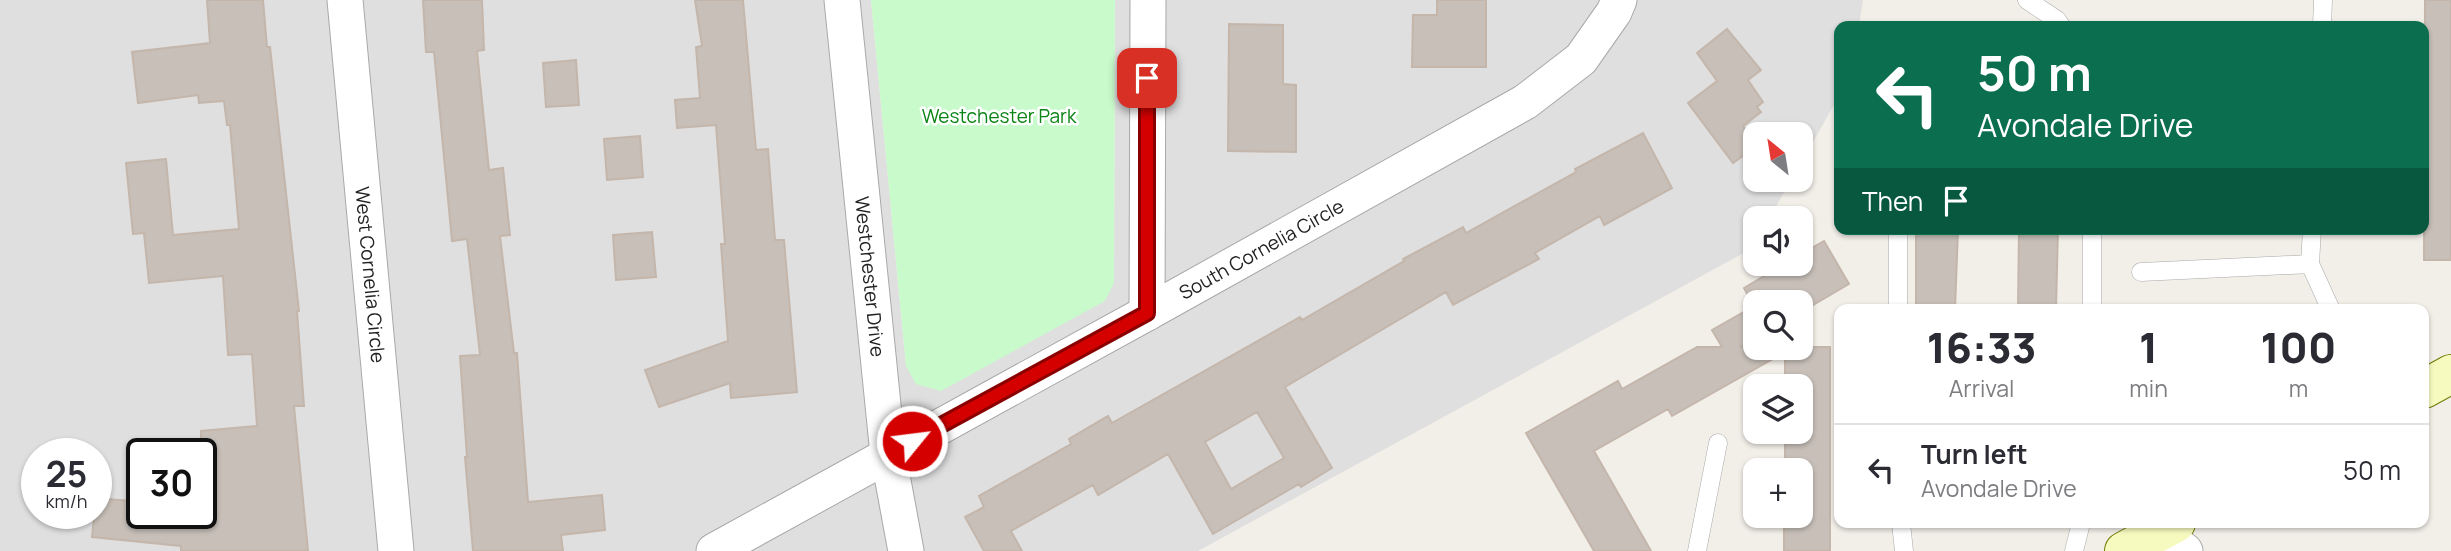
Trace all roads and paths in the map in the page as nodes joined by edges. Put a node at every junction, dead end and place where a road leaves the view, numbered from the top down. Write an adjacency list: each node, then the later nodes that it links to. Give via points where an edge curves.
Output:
1 (345, 0): 25 (street, West Cornelia Circle)
2 (842, 0): 21 (street, Westchester Drive)
3 (1148, 0): 17 (street)
4 (1619, 0): 17 (street, South Cornelia Circle, via 1581,60 1525,102)
5 (2027, 0): 7 (lane)
6 (2323, 0): 8 (lane)
7 (2058, 21)
8 (2322, 21)
9 (1898, 235): 14 (lane)
10 (2092, 235): 15 (lane)
11 (2312, 235): 12 (lane)
12 (2310, 264): 13 (lane); 16 (lane)
13 (2141, 272)
14 (1898, 304)
15 (2092, 304)
16 (2328, 304)
17 (1147, 313): 21 (street, South Cornelia Circle)
18 (2451, 374): 19 (main road)
19 (2429, 386)
20 (1718, 443): 28 (lane)
21 (888, 454): 26 (street, South Cornelia Circle); 27 (street, Westchester Drive)
22 (1902, 528): 29 (lane)
23 (2080, 528): 30 (lane)
24 (2173, 536): 31 (main road)
25 (396, 551)
26 (713, 551)
27 (906, 551)
28 (1697, 551)
29 (1904, 551)
30 (2074, 551)
31 (2124, 551)

